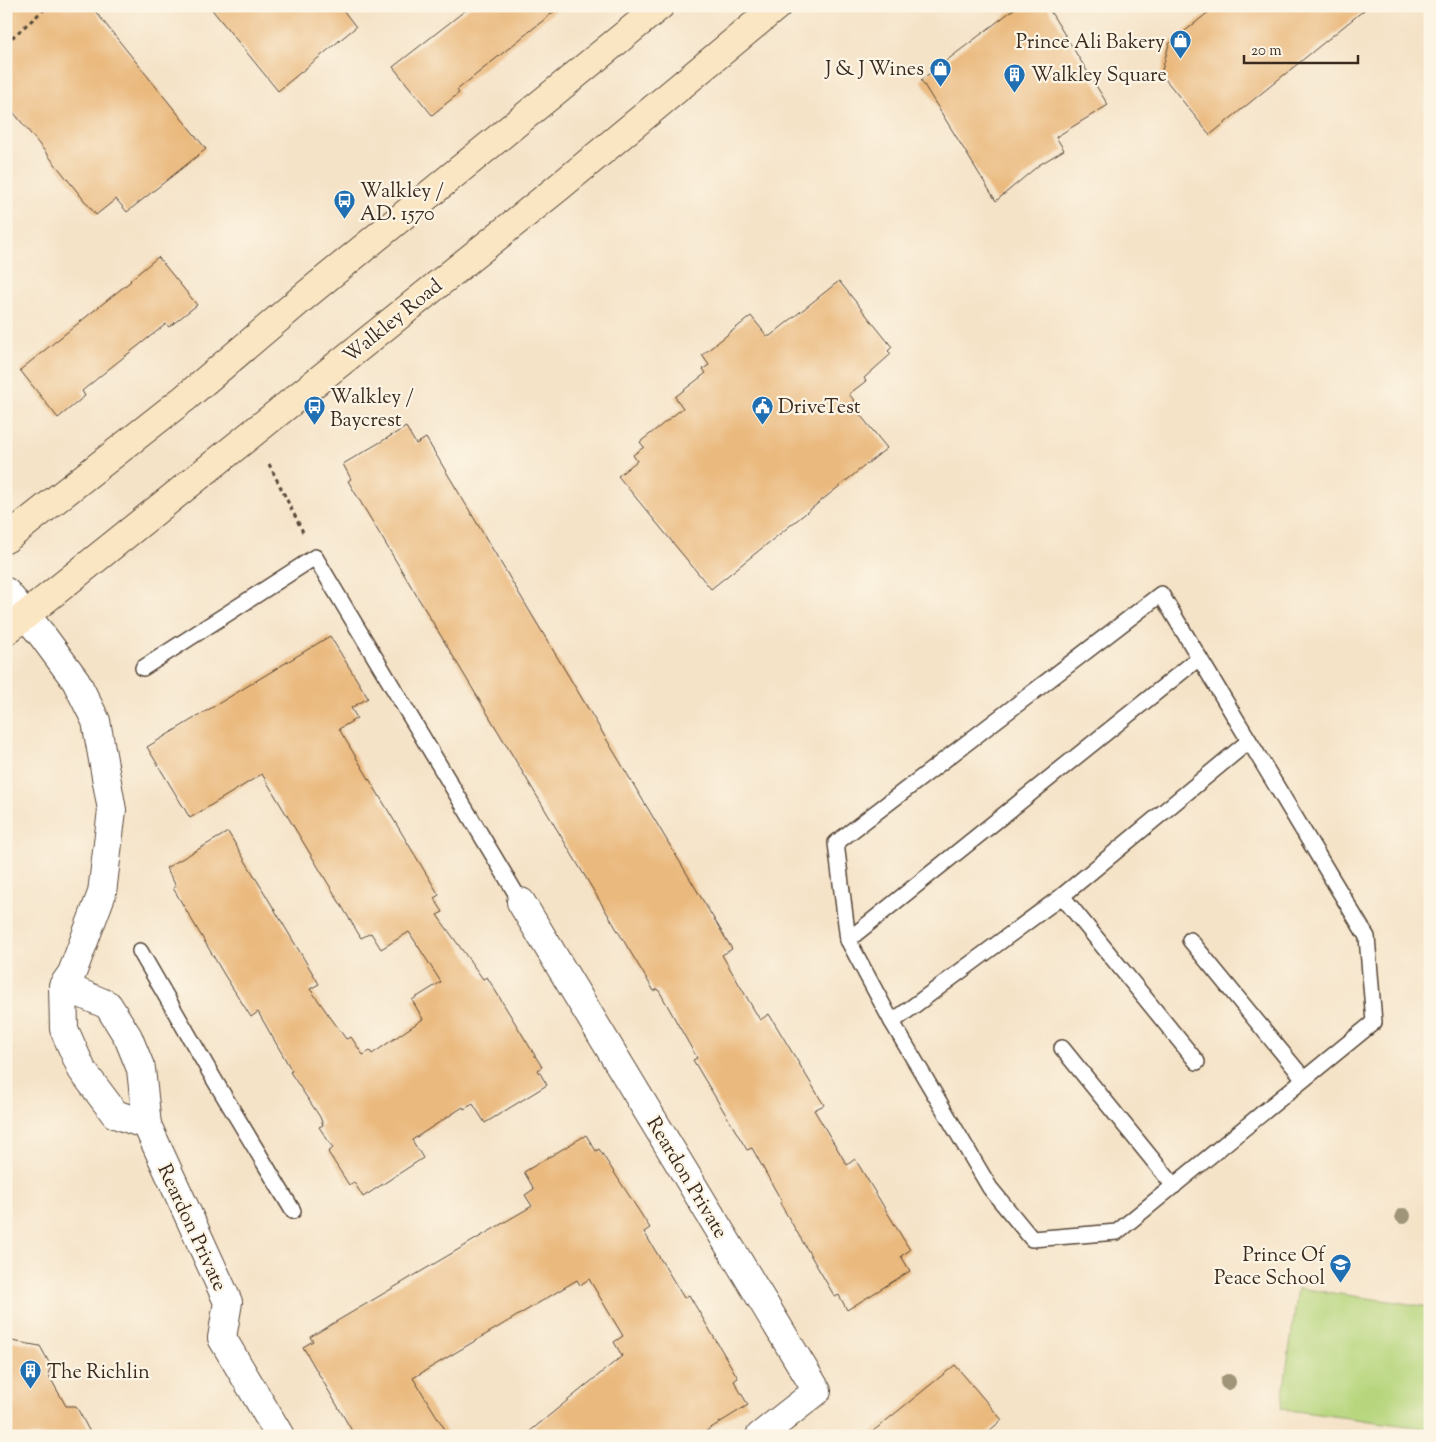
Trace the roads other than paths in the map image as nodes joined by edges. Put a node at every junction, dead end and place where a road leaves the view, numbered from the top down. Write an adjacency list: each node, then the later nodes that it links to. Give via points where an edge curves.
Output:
1 (660, 6): 3 (main road, via 185,398)
2 (777, 6): 5 (main road, Walkley Road, via 559,187)
3 (6, 539)
4 (6, 592): 5 (street)
5 (16, 623): 14 (street, via 76,681 96,721 112,810 102,893 72,973)
6 (1200, 658): 8 (lane); 11 (lane); 11 (lane, via 1161,594 836,843)
7 (144, 668): 10 (lane, via 315,557)
8 (1249, 741): 9 (lane); 18 (lane, via 1367,937 1374,1022)
9 (1062, 896): 15 (lane); 17 (lane)
10 (521, 902): 23 (street, Reardon Private, via 817,1391)
11 (848, 940): 15 (lane)
12 (1190, 940): 18 (lane)
13 (140, 951): 21 (lane)
14 (63, 986): 19 (street, via 64,1029 82,1070 115,1114); 19 (street, Reardon Private, via 108,1005 128,1037 141,1069)
15 (892, 1022): 20 (lane, via 990,1188 1032,1239 1117,1232)
16 (1062, 1048): 20 (lane)
17 (1197, 1062)
18 (1304, 1079): 20 (lane)
19 (147, 1125): 22 (street, Reardon Private, via 228,1302 222,1338)
20 (1174, 1186)
21 (293, 1212)
22 (280, 1436)
23 (760, 1436)

